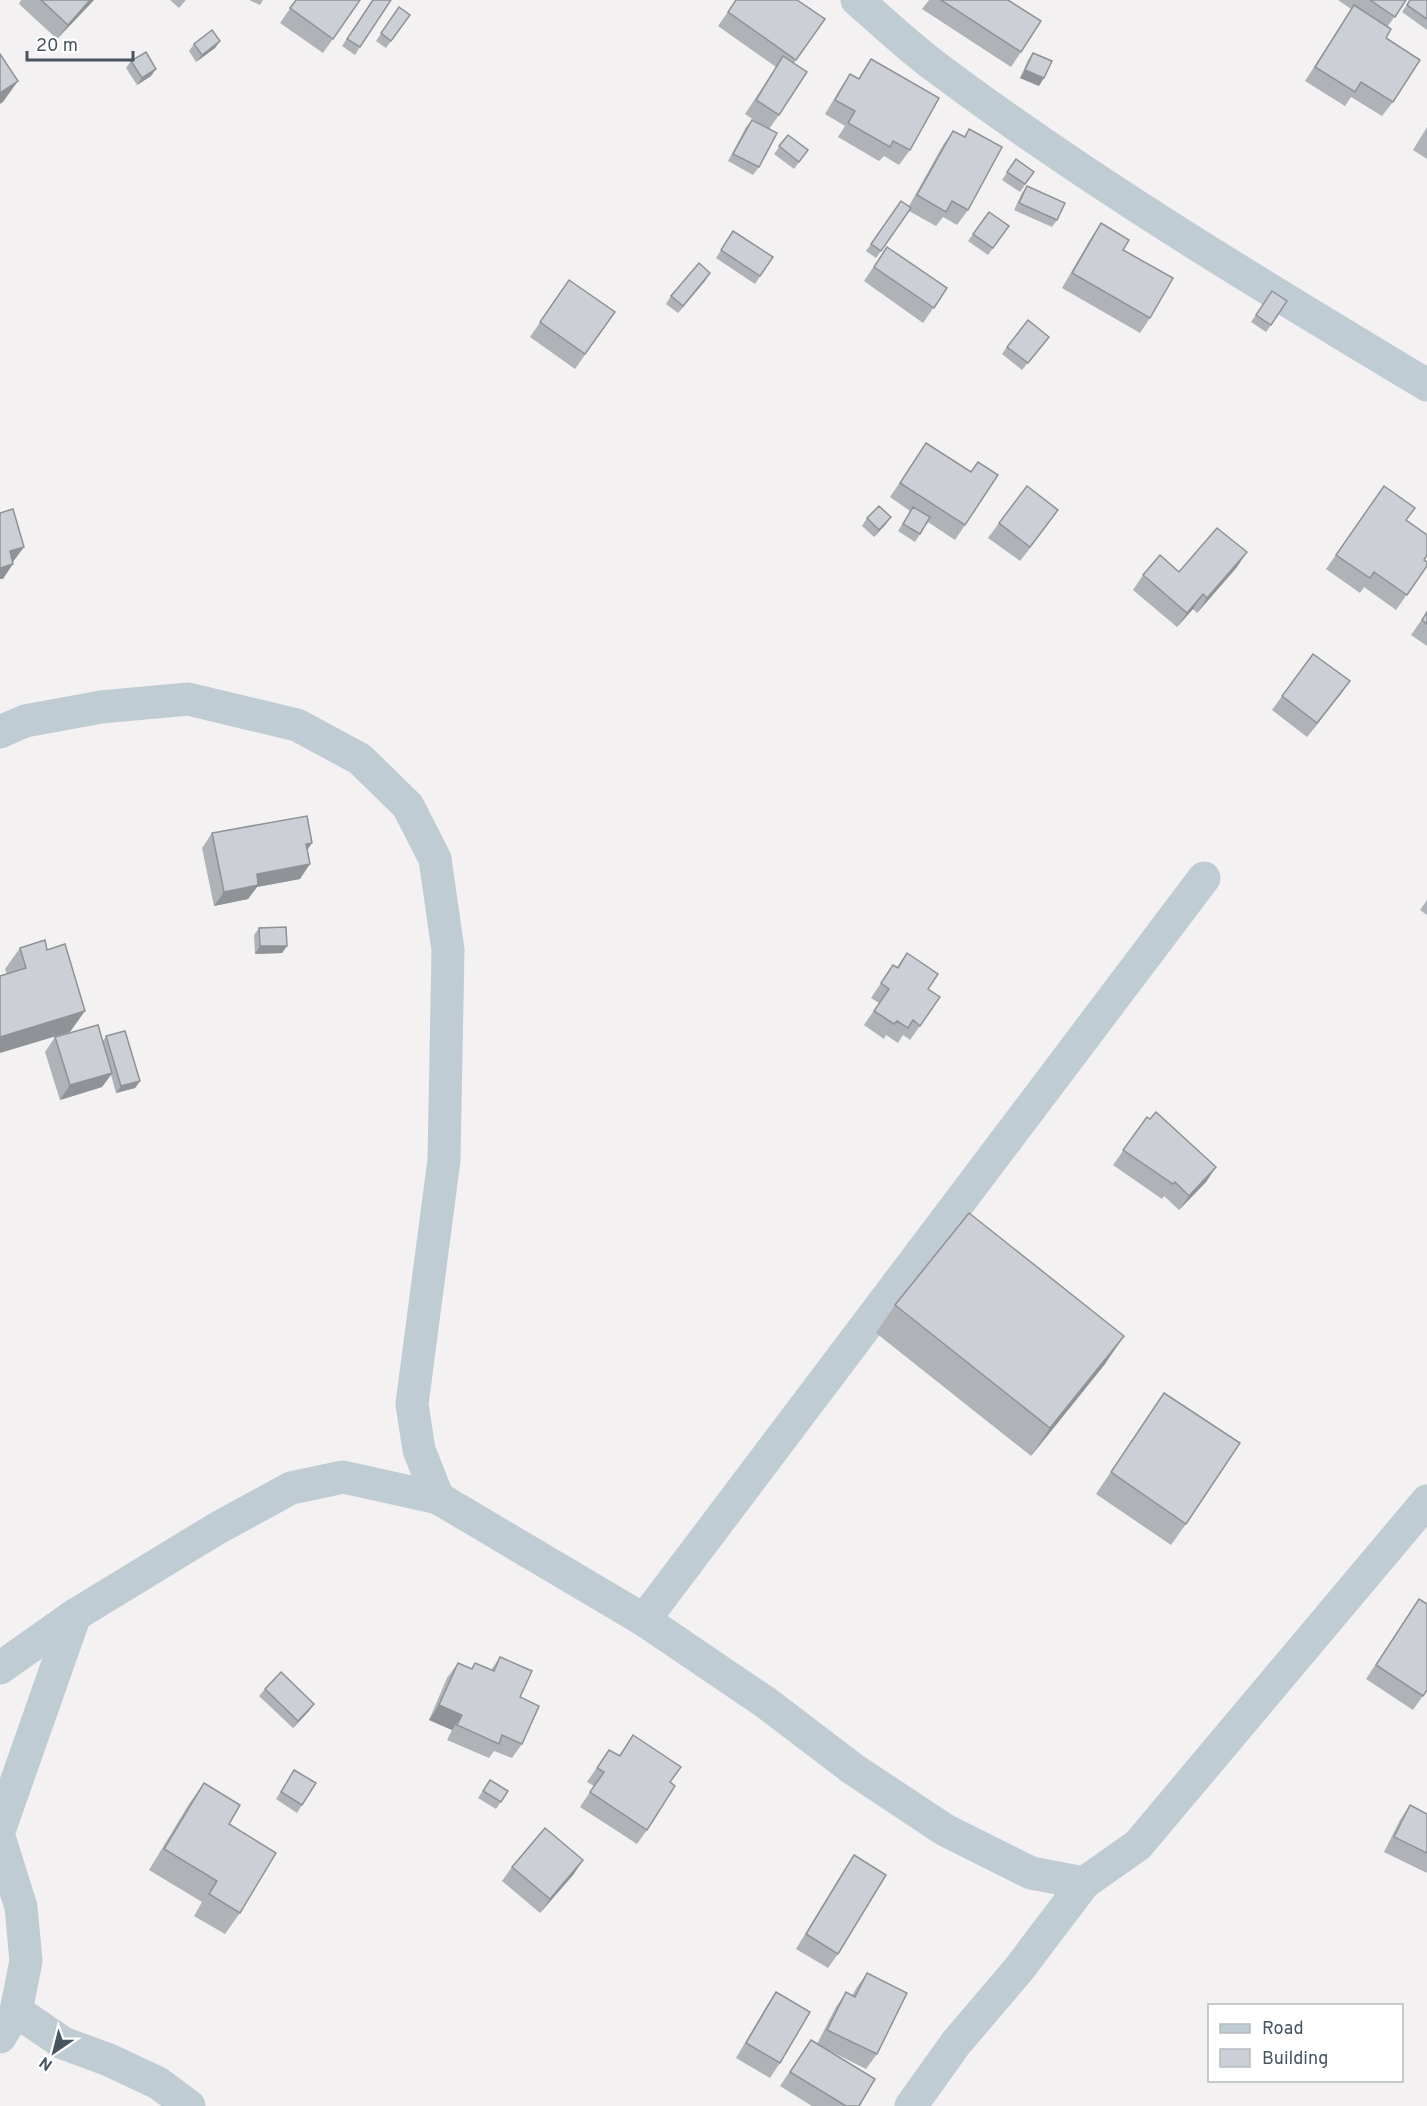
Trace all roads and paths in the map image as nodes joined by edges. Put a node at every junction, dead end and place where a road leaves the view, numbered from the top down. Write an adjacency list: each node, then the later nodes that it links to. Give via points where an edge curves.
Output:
1 (857, 0): 2 (street, via 938,69 1081,169 1246,276)
2 (1427, 385)
3 (0, 732): 5 (street, via 25,721 101,707 188,699 297,725 360,759 408,806 435,859 448,950 444,1160 412,1404 419,1450)
4 (1204, 878): 8 (street)
5 (438, 1498): 7 (street, via 344,1477 291,1488); 8 (street)
6 (1427, 1501): 12 (street, via 1138,1845)
7 (75, 1615): 9 (street); 10 (street)
8 (644, 1620): 12 (street, via 945,1830 1031,1873)
9 (0, 1668)
10 (0, 1828)
11 (0, 1840): 13 (street, via 21,1906 26,1961)
12 (1084, 1883): 15 (street, via 956,2043)
13 (8, 2024): 14 (street, via 109,2060 158,2083)
14 (189, 2106)
15 (911, 2106)

